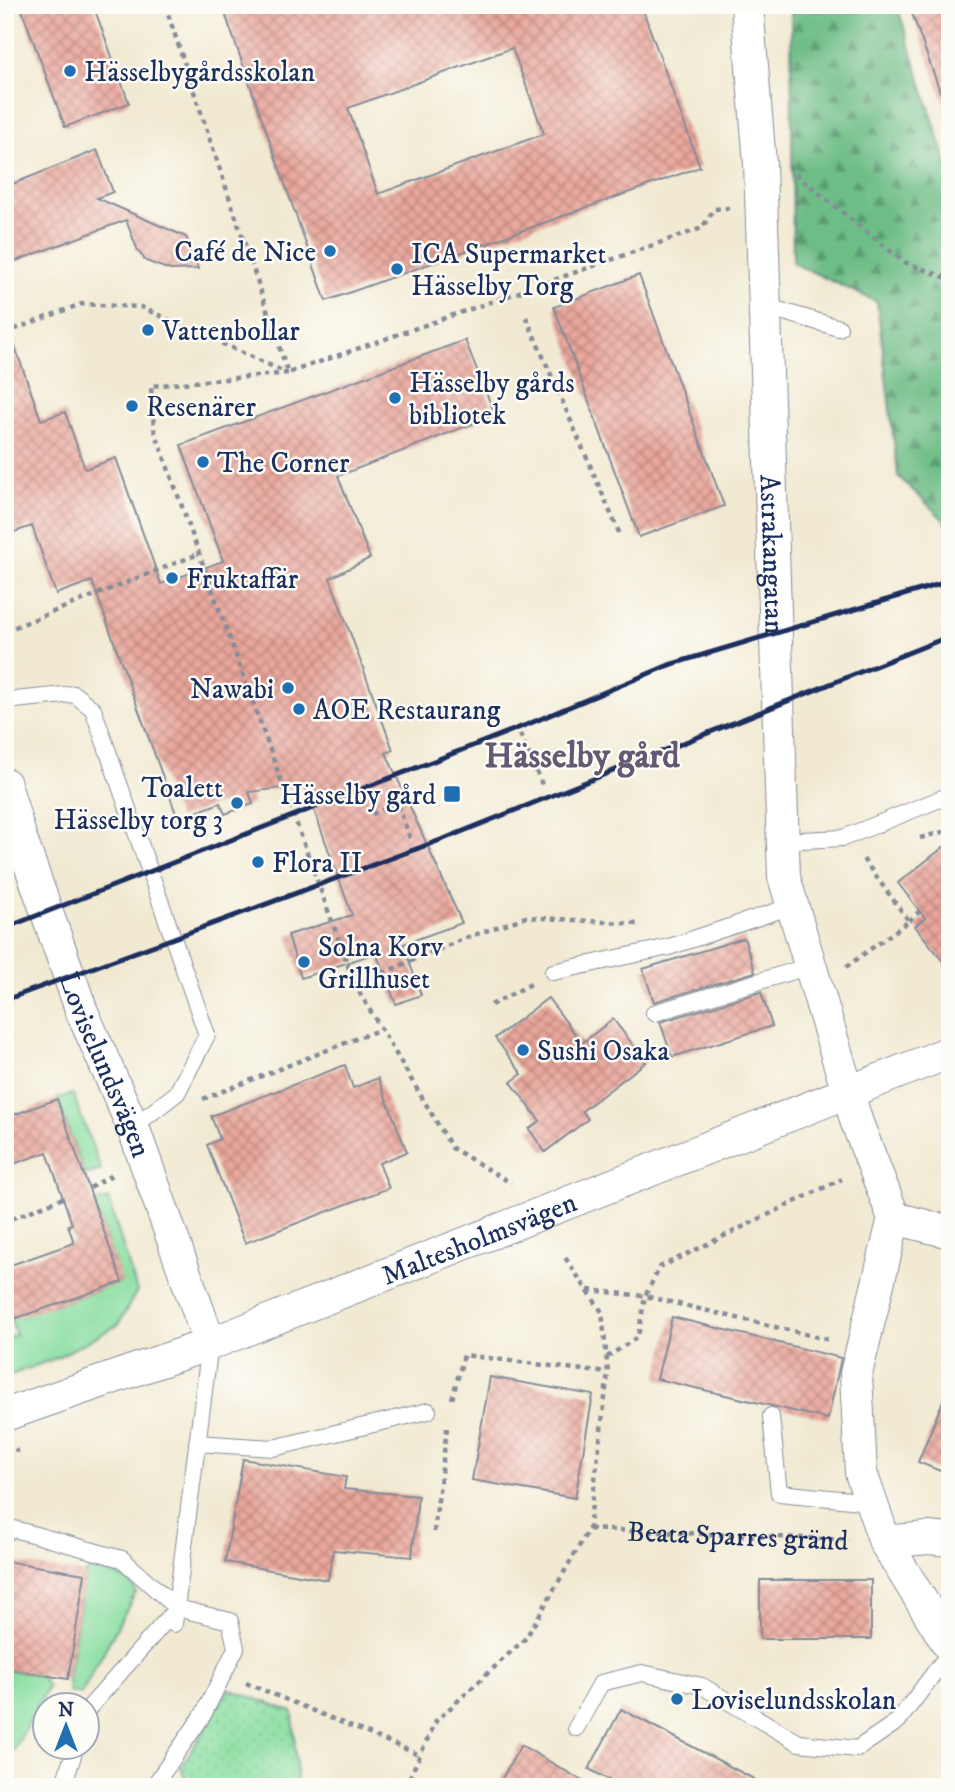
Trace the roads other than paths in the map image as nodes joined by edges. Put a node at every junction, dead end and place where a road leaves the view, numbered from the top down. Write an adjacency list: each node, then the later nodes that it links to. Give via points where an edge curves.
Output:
1 (747, 5): 2 (street, Astrakangatan, via 760,164)
2 (764, 306): 3 (lane); 7 (street, Astrakangatan)
3 (839, 328)
4 (5, 701): 14 (lane, via 74,694 93,709 207,1035 177,1093)
5 (5, 783): 14 (street, Loviselundsvägen, via 82,1012)
6 (950, 795): 7 (lane, via 843,838)
7 (782, 841): 8 (street, Astrakangatan)
8 (792, 906): 9 (lane, via 669,947); 10 (street, Astrakangatan)
9 (553, 972)
10 (813, 977): 11 (lane); 13 (street, Astrakangatan)
11 (653, 1013)
12 (950, 1052): 13 (street, Maltesholmsvägen)
13 (847, 1092): 15 (street, Astrakangatan); 17 (street, Maltesholmsvägen)
14 (133, 1127): 17 (street, Loviselundsvägen)
15 (894, 1218): 16 (street); 22 (street, Beata Sparres gränd, via 856,1374 860,1472)
16 (950, 1232)
17 (210, 1344): 20 (street, Maltesholmsvägen); 21 (lane)
18 (428, 1411): 21 (lane, via 273,1448)
19 (771, 1416): 22 (lane, via 779,1493)
20 (7, 1419)
21 (197, 1443): 26 (lane)
22 (871, 1502): 25 (street, Beata Sparres gränd)
23 (5, 1533): 26 (lane, via 13,1529 122,1559)
24 (950, 1539): 25 (street, Beata Sparres gränd)
25 (885, 1542): 27 (street, Beata Sparres gränd)
26 (176, 1616): 29 (lane); 33 (lane, via 230,1622 236,1648 202,1715)
27 (950, 1647)
28 (950, 1652): 30 (lane, via 898,1721 857,1749 799,1744 702,1686 642,1673 601,1683)
29 (102, 1694)
30 (576, 1728)
31 (72, 1760): 32 (lane)
32 (63, 1787)
33 (153, 1787)

